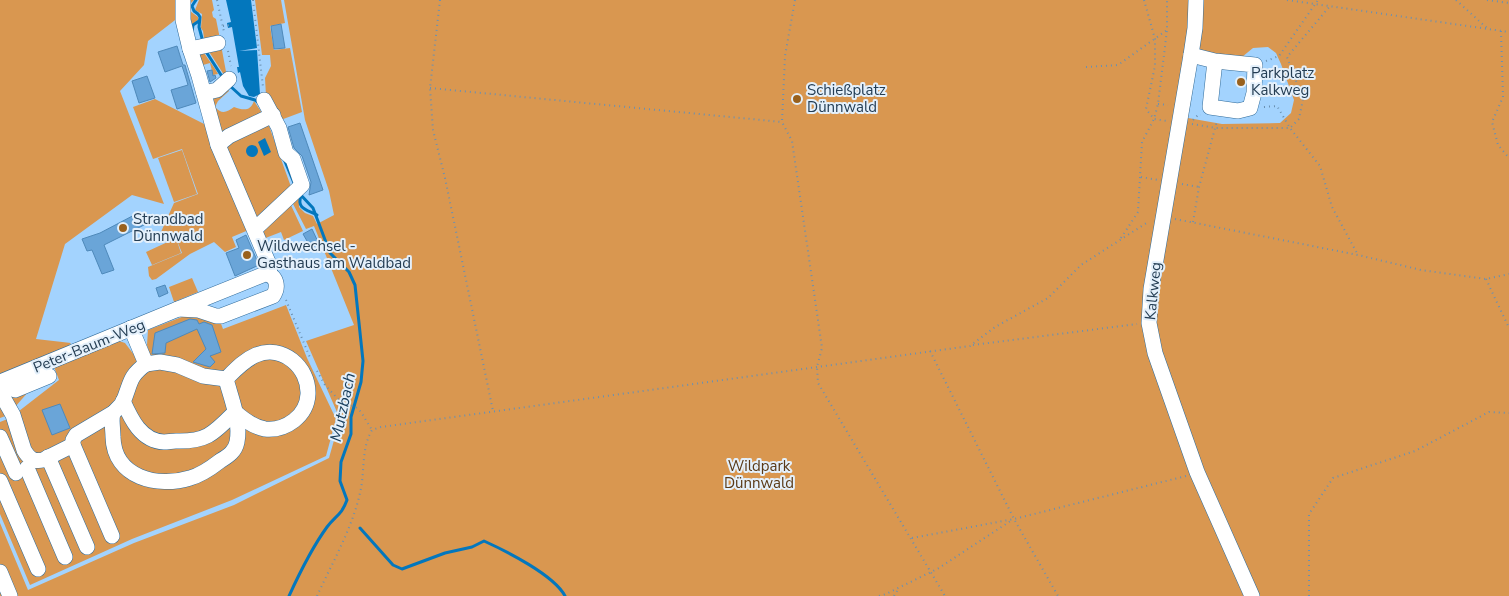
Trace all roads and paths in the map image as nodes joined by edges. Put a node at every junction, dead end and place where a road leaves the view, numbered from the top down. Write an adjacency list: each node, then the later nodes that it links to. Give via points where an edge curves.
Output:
1 (183, 0): 28 (street, via 183,20 204,46)
2 (253, 0): 29 (path)
3 (440, 0): 27 (path)
4 (795, 0): 38 (path, via 785,56)
5 (1144, 0): 21 (path)
6 (1167, 0): 18 (path)
7 (1196, 0): 22 (street, Kalkweg)
8 (1287, 0): 12 (path)
9 (1318, 0): 12 (path)
10 (1456, 0): 17 (path)
11 (1488, 0): 13 (path)
12 (1314, 4): 14 (path); 24 (path, via 1279,56)
13 (1509, 4)
14 (1330, 6): 17 (path); 41 (path, via 1287,58 1303,100 1299,119)
15 (232, 24): 16 (path)
16 (223, 26)
17 (1488, 29): 19 (path)
18 (1167, 30): 21 (path); 30 (path)
19 (1501, 31): 20 (path); 43 (path, via 1503,97 1492,122 1498,145)
20 (1509, 32)
21 (1155, 39): 25 (path, via 1118,65); 37 (path, via 1146,109)
22 (1191, 55): 23 (street); 44 (street, Kalkweg)
23 (1215, 61): 24 (street); 33 (street, via 1210,107)
24 (1255, 65): 32 (street)
25 (1086, 67)
26 (227, 81): 28 (street, via 217,90)
27 (430, 88): 38 (path); 67 (path, via 433,130)
28 (204, 93): 42 (street)
29 (264, 100): 36 (street)
30 (1158, 104): 31 (path); 37 (path)
31 (1169, 106)
32 (1250, 108): 33 (street, via 1238,112); 41 (path, via 1277,106)
33 (1219, 109): 40 (path)
34 (1193, 114): 35 (path)
35 (1198, 115)
36 (269, 117): 42 (street, via 229,136); 46 (street, via 286,152 294,159 300,187)
37 (1154, 119): 47 (path, via 1142,142 1138,212)
38 (782, 122): 60 (path, via 792,141 822,348)
39 (1190, 124): 40 (path)
40 (1216, 128): 41 (path); 45 (path)
41 (1290, 128): 48 (path, via 1320,166 1332,207)
42 (218, 145): 46 (street)
43 (1509, 158)
44 (1162, 219): 45 (path); 47 (path, via 1152,220); 54 (street, Kalkweg)
45 (1193, 222): 48 (path)
46 (255, 229): 49 (street)
47 (1121, 239): 57 (path, via 1080,265 1048,298 995,327)
48 (1358, 255): 51 (path, via 1421,270)
49 (270, 274): 52 (street, via 277,285); 53 (street, Peter-Baum-Weg)
50 (1509, 274): 51 (path)
51 (1486, 279): 56 (path)
52 (276, 291): 53 (street, Peter-Baum-Weg, via 273,296 221,316); 70 (path, via 283,293 325,385 338,399 357,408)
53 (178, 309): 55 (street, Peter-Baum-Weg)
54 (1149, 323): 57 (path); 75 (street, Kalkweg, via 1155,353)
55 (131, 328): 59 (street); 63 (street, Peter-Baum-Weg)
56 (1509, 328)
57 (970, 346): 58 (path)
58 (930, 351): 60 (path); 77 (path)
59 (146, 364): 62 (street, via 177,365 204,376); 65 (street, via 130,381)
60 (817, 367): 67 (path); 79 (path, via 818,382)
61 (49, 376): 63 (street, via 15,390)
62 (226, 379): 66 (street); 66 (street, via 240,364 256,355 271,352 286,355 298,364 306,378 308,394 304,410 294,421 280,428 264,429 248,423)
63 (0, 384)
64 (0, 392): 74 (street, via 13,415 27,456)
65 (123, 401): 66 (street, via 138,429 149,438 163,442 197,441 208,436); 68 (street)
66 (235, 412): 68 (street, via 238,433 235,450 205,472 174,482 147,480 135,475 120,460 113,439)
67 (493, 412): 70 (path)
68 (113, 413): 72 (street, via 76,435)
69 (1509, 413): 93 (path, via 1489,412 1415,452 1333,478 1310,514)
70 (372, 430): 87 (path, via 367,438 354,514)
71 (0, 437): 74 (street)
72 (73, 445): 73 (street); 78 (street)
73 (48, 457): 74 (street); 80 (street)
74 (25, 467): 76 (street); 81 (street)
75 (1197, 472): 77 (path); 92 (street, Kalkweg)
76 (0, 481): 82 (street)
77 (1014, 519): 79 (path); 83 (path); 91 (path)
78 (112, 536)
79 (912, 539): 83 (path)
80 (87, 547)
81 (65, 557)
82 (38, 569)
83 (931, 571): 85 (path); 90 (path)
84 (0, 572): 86 (street)
85 (899, 588): 88 (path); 89 (path)
86 (10, 596)
87 (317, 596)
88 (879, 596)
89 (894, 596)
90 (945, 596)
91 (1058, 596)
92 (1252, 596)
93 (1309, 596)

